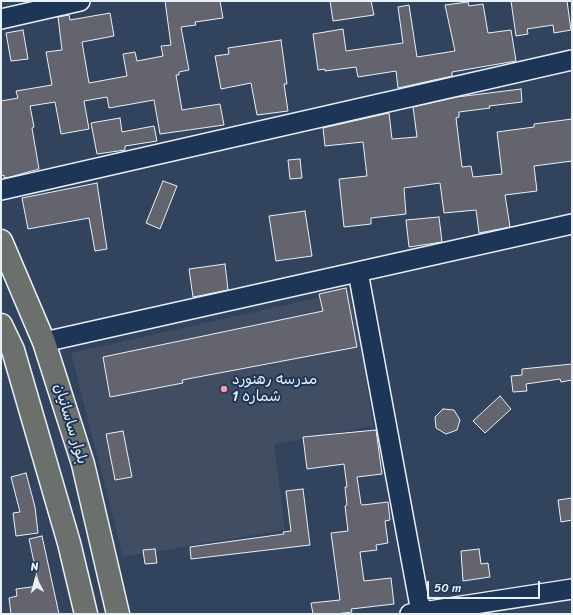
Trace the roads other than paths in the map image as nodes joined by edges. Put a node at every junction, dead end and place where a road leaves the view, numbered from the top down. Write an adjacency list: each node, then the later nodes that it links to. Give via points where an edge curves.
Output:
1 (80, 1): 2 (street)
2 (1, 19)
3 (572, 60): 4 (street)
4 (1, 190)
5 (572, 224): 7 (street)
6 (1, 241): 9 (highway, بلوار ساسانیان)
7 (358, 272): 9 (street); 11 (street)
8 (1, 325): 12 (highway, via 13,350 69,543)
9 (44, 342): 13 (highway, بلوار ساسانیان, via 83,464)
10 (572, 589): 11 (street)
11 (415, 613)
12 (86, 614)
13 (118, 614)

